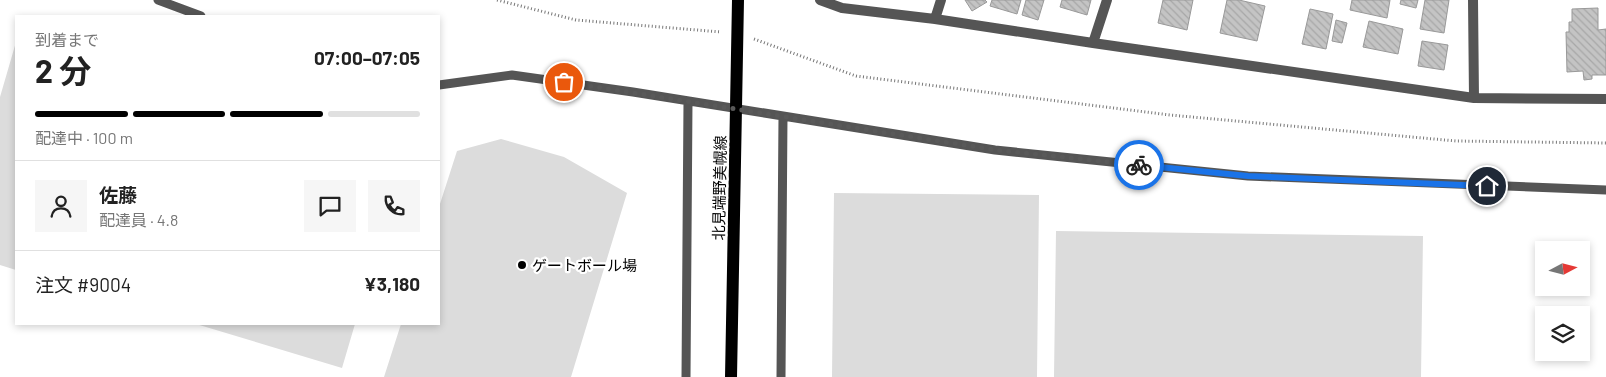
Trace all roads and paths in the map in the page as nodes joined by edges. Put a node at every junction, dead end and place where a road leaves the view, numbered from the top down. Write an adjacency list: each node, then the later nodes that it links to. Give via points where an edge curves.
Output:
1 (158, 0): 8 (lane)
2 (497, 0): 10 (path, via 576,20)
3 (738, 0): 10 (main road, 北見端野美幌線)
4 (820, 0): 9 (street, via 842,8)
5 (941, 0): 9 (street)
6 (1108, 0): 11 (street)
7 (1473, 0): 13 (street)
8 (198, 15)
9 (935, 18): 11 (street)
10 (737, 33): 17 (path, via 856,76 1170,114 1456,141); 20 (main road, 北見端野美幌線)
11 (1093, 43): 13 (street)
12 (440, 85): 15 (lane, via 512,75)
13 (1474, 98): 14 (street)
14 (1606, 99)
15 (688, 101): 16 (lane); 19 (lane)
16 (783, 116): 18 (lane, via 996,150 1248,176); 21 (lane)
17 (1606, 143)
18 (1606, 190)
19 (686, 377)
20 (731, 377)
21 (781, 377)

